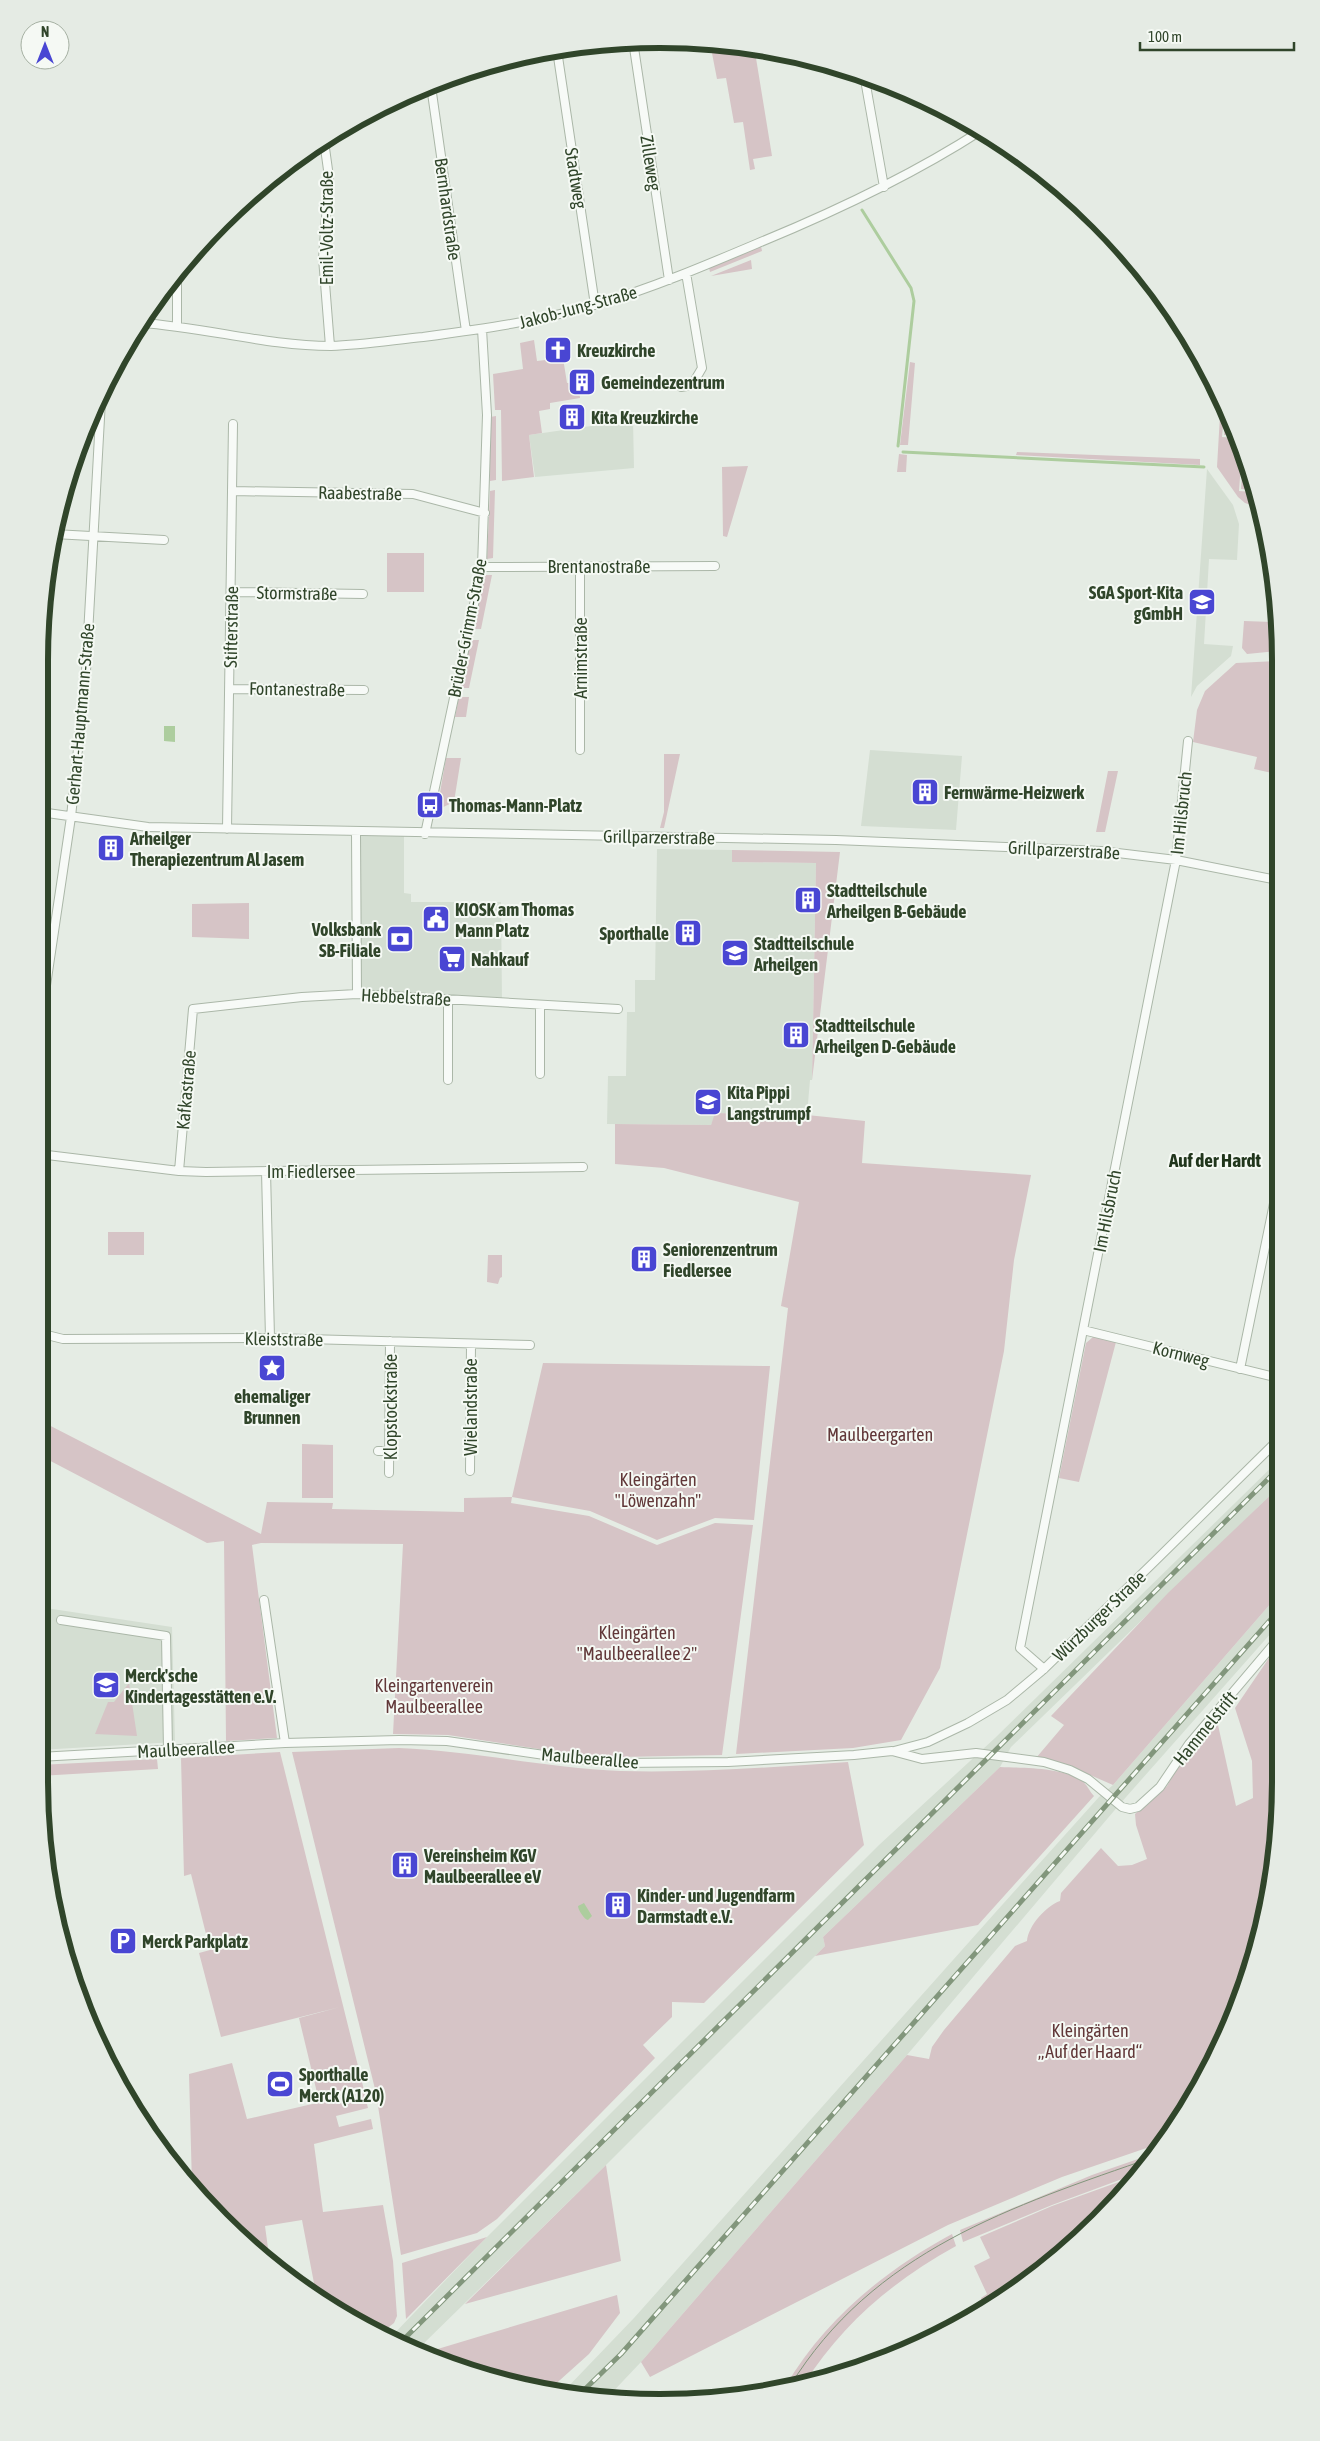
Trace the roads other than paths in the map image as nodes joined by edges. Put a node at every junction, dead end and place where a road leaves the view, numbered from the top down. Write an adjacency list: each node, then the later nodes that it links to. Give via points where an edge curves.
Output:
1 (634, 49): 9 (street, Zilleweg)
2 (558, 56): 11 (street, Stadtweg)
3 (866, 83): 7 (street)
4 (432, 92): 15 (street, Bernhardstraße)
5 (974, 135): 7 (street, Jakob-Jung-Straße)
6 (325, 148): 16 (street, Emil-Voltz-Straße, via 329,177 323,258)
7 (884, 187): 8 (street, Jakob-Jung-Straße)
8 (686, 273): 9 (street, Jakob-Jung-Straße); 17 (street, via 702,368 692,385)
9 (669, 280): 11 (street, Jakob-Jung-Straße)
10 (177, 283): 13 (street)
11 (595, 305): 14 (street, Jakob-Jung-Straße)
12 (149, 323): 13 (street, Jakob-Jung-Straße)
13 (177, 325): 16 (street, Jakob-Jung-Straße, via 293,344)
14 (482, 329): 15 (street, Jakob-Jung-Straße); 21 (street, Brüder-Grimm-Straße, via 487,415)
15 (466, 331): 16 (street, Jakob-Jung-Straße)
16 (330, 346)
17 (681, 387)
18 (100, 412): 23 (street, Gerhart-Hauptmann-Straße)
19 (233, 424): 20 (street, Stifterstraße)
20 (233, 491): 21 (street, Raabestraße, via 413,494); 28 (street, Stifterstraße)
21 (485, 513): 27 (street, Brüder-Grimm-Straße)
22 (60, 534): 23 (street)
23 (94, 537): 24 (street); 35 (street, Gerhart-Hauptmann-Straße, via 86,672)
24 (164, 540)
25 (580, 566): 26 (street, Brentanostraße); 27 (street, Brentanostraße); 33 (street, Arnimstraße)
26 (715, 566)
27 (482, 567): 38 (street, Brüder-Grimm-Straße)
28 (232, 592): 29 (street, Stormstraße); 30 (street, Stifterstraße)
29 (363, 594)
30 (231, 689): 31 (street, Fontanestraße); 36 (street, Stifterstraße)
31 (364, 690)
32 (1188, 741): 39 (street, Im Hilsbruch)
33 (580, 750)
34 (48, 813): 35 (street, Grillparzerstraße)
35 (71, 817): 36 (street, Grillparzerstraße, via 148,827); 41 (street, Gerhart-Hauptmann-Straße)
36 (227, 829): 37 (street, Grillparzerstraße)
37 (356, 832): 38 (street, Grillparzerstraße); 42 (street)
38 (425, 834): 39 (street, Grillparzerstraße, via 836,840 1101,851)
39 (1176, 860): 40 (street, Grillparzerstraße); 54 (street, Im Hilsbruch)
40 (1272, 879)
41 (48, 972)
42 (357, 994): 43 (street, Hebbelstraße); 45 (street, Hebbelstraße, via 302,996)
43 (448, 1000): 44 (street, Hebbelstraße); 48 (street)
44 (540, 1005): 46 (street, Hebbelstraße); 47 (street)
45 (193, 1009): 52 (street, Kafkastraße)
46 (618, 1009)
47 (540, 1074)
48 (448, 1080)
49 (48, 1155): 52 (street, Im Fiedlersee)
50 (583, 1167): 51 (street, Im Fiedlersee)
51 (266, 1170): 52 (street, Im Fiedlersee); 56 (street)
52 (179, 1171)
53 (1272, 1213): 60 (street)
54 (1083, 1330): 60 (street, Kornweg); 70 (street, Im Hilsbruch, via 1020,1648)
55 (48, 1335): 56 (street, Kleiststraße, via 63,1339)
56 (270, 1338): 57 (street, Kleiststraße)
57 (390, 1341): 58 (street, Kleiststraße); 64 (street, Klopstockstraße)
58 (471, 1344): 59 (street, Kleiststraße); 65 (street, Wielandstraße)
59 (530, 1345)
60 (1240, 1369): 61 (street, Kornweg)
61 (1272, 1377)
62 (1272, 1446): 70 (street, Würzburger Straße)
63 (378, 1451): 64 (street)
64 (390, 1451): 66 (street, Klopstockstraße)
65 (470, 1471)
66 (390, 1473)
67 (264, 1600): 71 (street)
68 (61, 1620): 72 (street, via 166,1636)
69 (1272, 1646): 75 (street, Hammelstrift, via 1189,1744 1160,1787 1138,1807)
70 (1044, 1669): 73 (street, Würzburger Straße, via 1007,1700 968,1723 928,1742)
71 (285, 1743): 72 (street, Maulbeerallee); 73 (street, Maulbeerallee, via 447,1741 621,1763 737,1762)
72 (168, 1750): 74 (street, Maulbeerallee)
73 (892, 1751): 75 (street, Maulbeerallee, via 922,1759 976,1753 1044,1762 1088,1779)
74 (48, 1757)
75 (1126, 1809)

